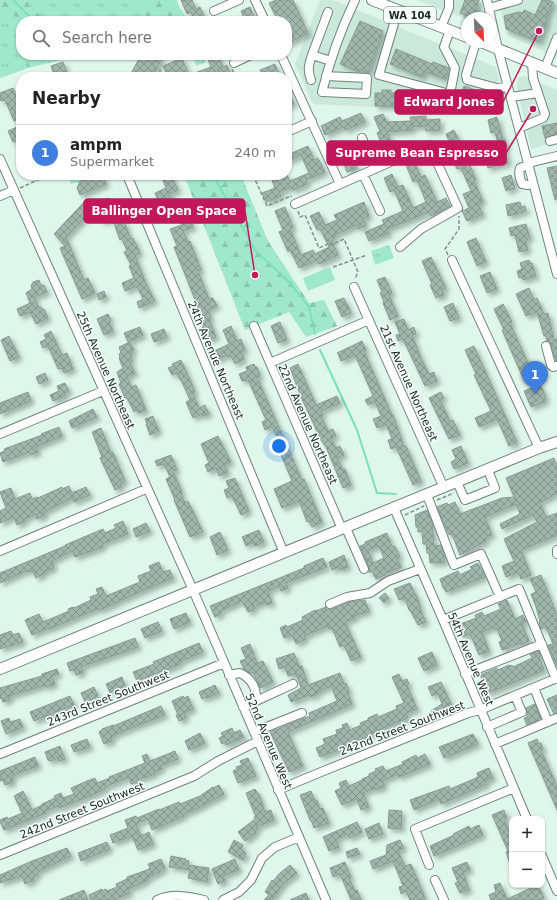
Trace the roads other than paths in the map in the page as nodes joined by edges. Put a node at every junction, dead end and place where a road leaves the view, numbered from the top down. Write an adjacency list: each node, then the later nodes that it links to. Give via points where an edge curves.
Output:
1 (239, 0): 9 (street)
2 (255, 0): 11 (street)
3 (355, 0): 20 (street)
4 (372, 0): 8 (main road, WA 104)
5 (449, 0): 12 (street)
6 (518, 0): 7 (street)
7 (488, 4): 16 (street)
8 (398, 10): 12 (main road, WA 104); 12 (street, via 379,75 450,94 455,68 444,47)
9 (214, 11)
10 (328, 12): 17 (street)
11 (263, 16)
12 (446, 28): 13 (main road, WA 104)
13 (461, 34)
14 (557, 38): 23 (street)
15 (474, 48): 29 (street, via 466,75 467,80 497,88)
16 (498, 49): 21 (main road); 29 (street)
17 (312, 55): 20 (street); 28 (street, via 308,66)
18 (240, 60): 22 (street)
19 (283, 60): 24 (street)
20 (331, 62): 26 (street)
21 (532, 62): 23 (main road); 30 (street)
22 (234, 63)
23 (545, 68): 25 (main road)
24 (289, 72)
25 (557, 73)
26 (326, 76): 26 (street, via 322,92 366,94 367,78)
27 (292, 78): 32 (street)
28 (311, 80)
29 (508, 87): 31 (street)
30 (538, 94): 31 (street); 33 (street, via 545,114 543,118)
31 (511, 97): 33 (street)
32 (312, 121): 34 (street); 42 (street)
33 (519, 128): 38 (street)
34 (292, 130)
35 (362, 138): 39 (street)
36 (557, 156): 38 (street)
37 (0, 159): 43 (street, 25th Avenue Northeast)
38 (528, 164): 49 (street)
39 (375, 169): 40 (street); 47 (street, via 429,145 458,208 421,229)
40 (363, 174): 42 (street); 46 (street)
41 (129, 180): 70 (street, 24th Avenue Northeast)
42 (340, 184): 45 (street)
43 (14, 190): 44 (street); 57 (street, 25th Avenue Northeast)
44 (0, 196)
45 (295, 204)
46 (380, 211)
47 (400, 247)
48 (452, 260): 60 (street)
49 (556, 263): 50 (street)
50 (557, 274)
51 (354, 287): 52 (street, 21st Avenue Northeast)
52 (369, 320): 55 (street); 63 (street, 21st Avenue Northeast)
53 (254, 326): 55 (street, 22nd Avenue Northeast)
54 (546, 346): 56 (street, via 551,365)
55 (270, 363): 67 (street, 22nd Avenue Northeast)
56 (557, 366)
57 (103, 391): 58 (street); 64 (street, 25th Avenue Northeast)
58 (0, 434)
59 (557, 442): 60 (main road)
60 (539, 448): 61 (main road)
61 (488, 470): 62 (main road); 62 (street, via 495,488 465,500)
62 (457, 482): 63 (main road)
63 (444, 488): 65 (main road)
64 (146, 489): 69 (street); 74 (street, 25th Avenue Northeast)
65 (427, 495): 66 (main road); 75 (street, via 454,565 481,554)
66 (394, 508): 67 (main road); 73 (street, 54th Avenue West)
67 (344, 529): 70 (main road); 72 (street, 22nd Avenue Northeast)
68 (557, 550): 71 (street)
69 (0, 551)
70 (284, 553): 74 (main road)
71 (557, 554)
72 (364, 569)
73 (420, 569): 76 (street, via 388,582 370,593 347,597); 77 (street, 54th Avenue West)
74 (193, 590): 79 (street, 52nd Avenue West); 80 (main road)
75 (500, 597): 77 (street); 78 (street, via 519,589)
76 (330, 604)
77 (442, 620): 81 (street, 54th Avenue West)
78 (542, 644): 81 (street); 83 (street)
79 (224, 663): 82 (street, 52nd Avenue West); 97 (street, 243rd Street Southwest)
80 (0, 669)
81 (465, 674): 89 (street, 54th Avenue West)
82 (229, 675): 87 (street, via 240,673 247,677 257,692); 88 (street, 52nd Avenue West)
83 (557, 678): 85 (street, 242nd Street Southwest)
84 (293, 684): 87 (street)
85 (534, 688): 86 (street, 242nd Street Southwest); 92 (street)
86 (515, 696): 89 (street, 242nd Street Southwest); 93 (street, via 522,712)
87 (256, 701): 88 (street)
88 (243, 707): 94 (street, 52nd Avenue West)
89 (480, 710): 93 (street, 54th Avenue West); 99 (street, 242nd Street Southwest)
90 (302, 713): 94 (street)
91 (557, 718): 92 (street)
92 (548, 722): 96 (street)
93 (487, 727): 96 (street, 54th Avenue West)
94 (254, 732): 95 (street, 52nd Avenue West)
95 (258, 741): 99 (street, 52nd Avenue West); 102 (street, 242nd Street Southwest, via 194,776)
96 (495, 744): 98 (street, 54th Avenue West)
97 (0, 754)
98 (514, 788): 100 (street, 54th Avenue West); 104 (street, via 415,829)
99 (278, 790): 101 (street, 52nd Avenue West)
100 (526, 816)
101 (299, 837): 109 (street, via 275,847 262,858 251,880 239,892); 110 (street, 52nd Avenue West)
102 (0, 855)
103 (545, 863): 106 (street)
104 (429, 865)
105 (435, 880): 111 (street)
106 (557, 891)
107 (157, 900): 108 (street, via 177,895)
108 (204, 900)
109 (222, 900)
110 (326, 900)
111 (444, 900)

